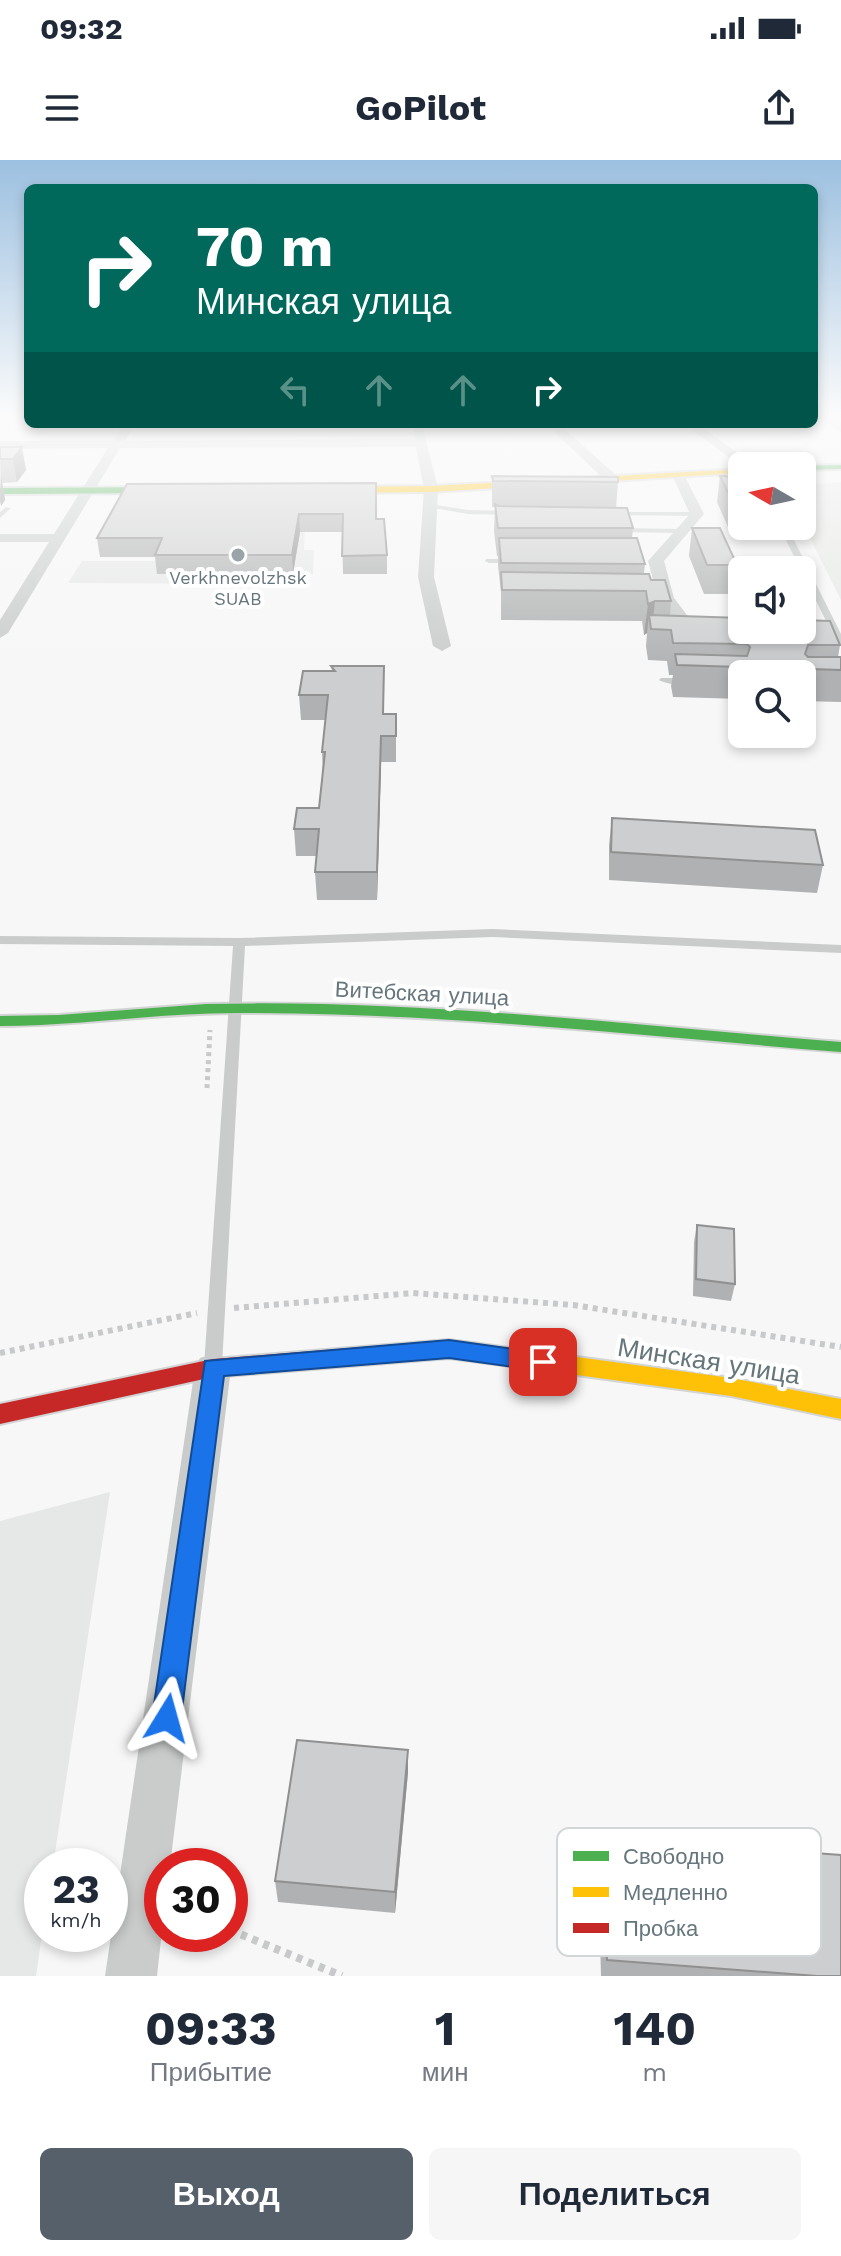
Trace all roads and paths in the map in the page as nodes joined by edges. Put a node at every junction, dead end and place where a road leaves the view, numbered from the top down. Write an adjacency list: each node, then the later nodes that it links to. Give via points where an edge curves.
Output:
1 (81, 503): 11 (street)
2 (430, 503): 20 (street, via 426,577)
3 (443, 503): 5 (lane, via 468,512)
4 (692, 503): 7 (street)
5 (529, 513)
6 (606, 513): 7 (lane)
7 (697, 514): 9 (street, via 695,523)
8 (604, 530): 9 (lane)
9 (681, 531): 18 (street, via 648,561 658,598 704,640)
10 (0, 538): 11 (street)
11 (58, 538): 16 (street)
12 (789, 540): 19 (lane)
13 (489, 561): 14 (lane)
14 (535, 561)
15 (0, 603): 16 (street)
16 (21, 603): 17 (street)
17 (0, 633)
18 (667, 639)
19 (836, 643)
20 (442, 646)
21 (664, 680): 22 (lane)
22 (695, 681)
23 (0, 940): 24 (lane)
24 (239, 942): 25 (lane, via 492,933); 26 (lane)
25 (841, 949)
26 (234, 1008): 27 (street, Витебская улица); 28 (street, Витебская улица, via 407,1014); 29 (lane)
27 (0, 1021)
28 (841, 1047)
29 (213, 1368): 30 (street, Минская улица, via 449,1349 731,1387); 31 (street, Минская улица); 33 (street)
30 (841, 1409)
31 (0, 1414)
32 (248, 1937): 34 (path)
33 (131, 1976)
34 (342, 1976)

